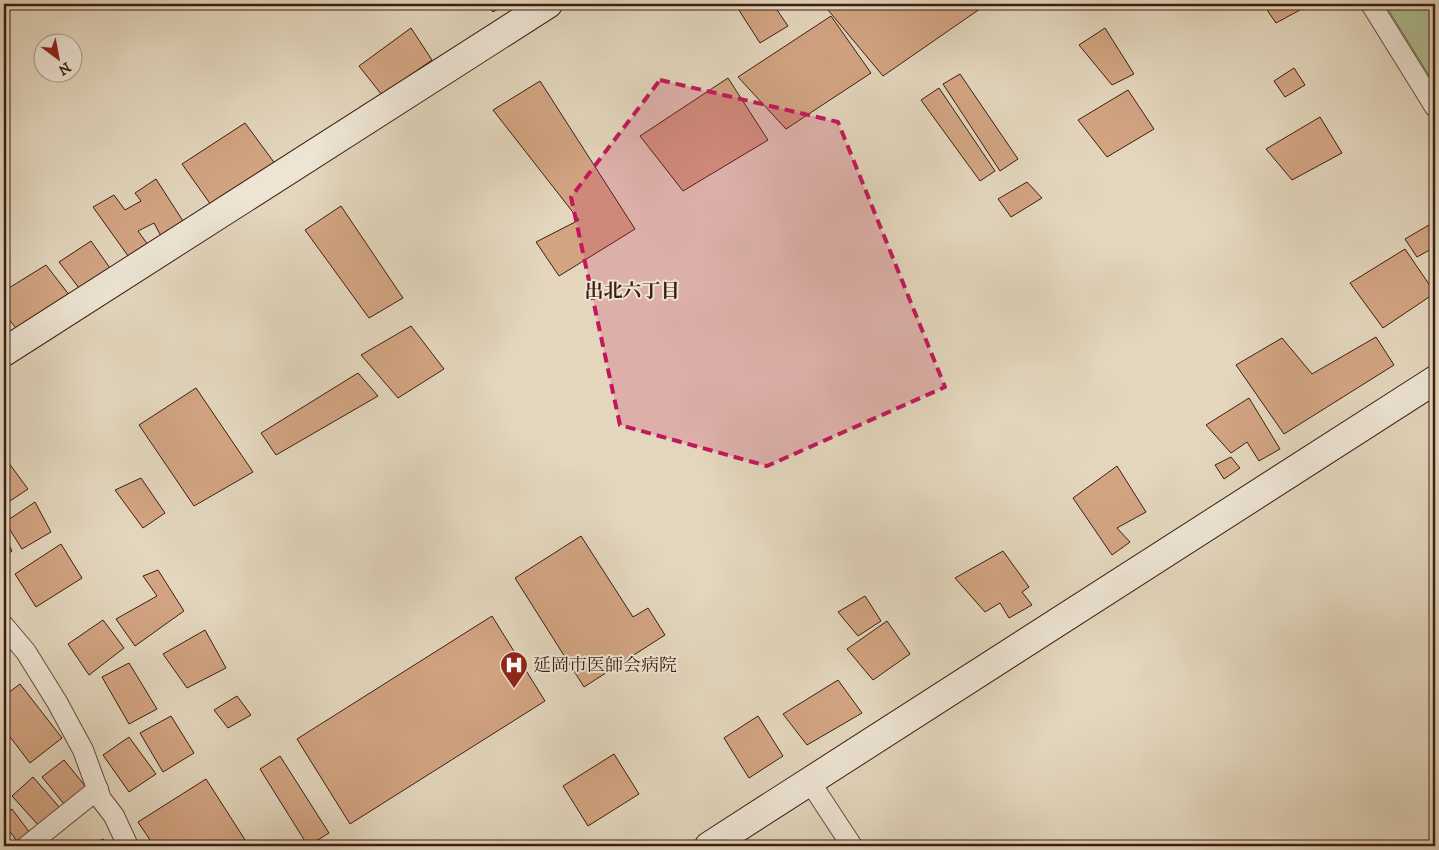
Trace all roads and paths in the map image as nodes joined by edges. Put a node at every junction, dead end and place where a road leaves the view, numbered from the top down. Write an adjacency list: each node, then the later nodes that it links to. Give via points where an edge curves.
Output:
1 (548, 4): 4 (street)
2 (1371, 4): 3 (street)
3 (1435, 107)
4 (4, 352)
5 (1435, 380): 7 (street)
6 (4, 626): 8 (street, via 26,652 57,702 83,750)
7 (810, 782): 11 (street); 12 (street)
8 (98, 789): 9 (street); 10 (street)
9 (27, 846)
10 (128, 846)
11 (710, 846)
12 (852, 846)

